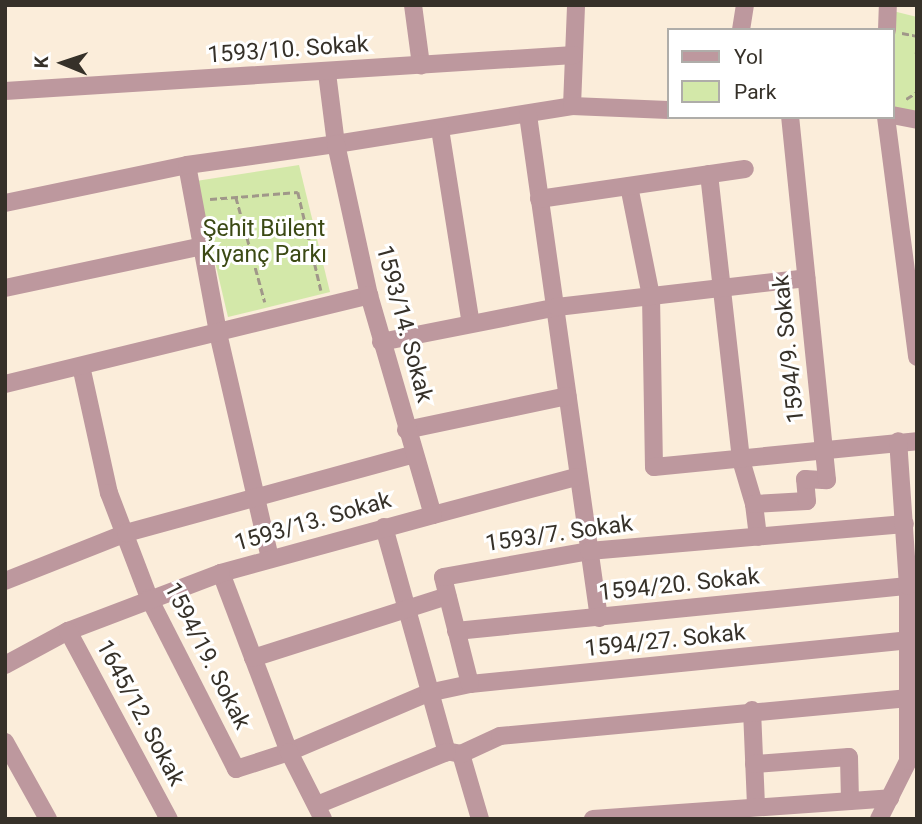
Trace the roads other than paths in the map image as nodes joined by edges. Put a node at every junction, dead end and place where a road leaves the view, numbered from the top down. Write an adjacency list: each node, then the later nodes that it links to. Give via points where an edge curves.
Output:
1 (413, 5): 8 (street)
2 (576, 5): 7 (street)
3 (745, 5): 5 (street)
4 (888, 5): 6 (street)
5 (741, 28)
6 (887, 28)
7 (574, 55): 8 (street, 1593/10. Sokak); 11 (street)
8 (421, 65): 9 (street, 1593/10. Sokak)
9 (327, 73): 10 (street, 1593/10. Sokak); 19 (street, 1593/14. Sokak)
10 (5, 91)
11 (572, 106): 12 (street); 13 (street)
12 (666, 110)
13 (528, 115): 18 (street); 24 (street)
14 (894, 115): 17 (street)
15 (790, 119): 27 (street, 1594/9. Sokak)
16 (886, 119): 36 (street)
17 (917, 120)
18 (440, 129): 19 (street); 33 (street)
19 (335, 144): 20 (street); 30 (street, 1593/14. Sokak)
20 (187, 165): 25 (street); 26 (street)
21 (745, 169): 22 (street)
22 (709, 174): 23 (street); 29 (street)
23 (629, 186): 24 (street); 31 (street)
24 (539, 198): 32 (street)
25 (5, 203)
26 (202, 246): 28 (street); 34 (street)
27 (806, 278): 29 (street); 43 (street, 1594/9. Sokak)
28 (5, 288)
29 (721, 288): 31 (street); 45 (street)
30 (369, 295): 34 (street); 35 (street, 1593/14. Sokak)
31 (651, 296): 32 (street); 45 (street, via 654,467)
32 (557, 307): 33 (street); 39 (street)
33 (471, 324): 35 (street)
34 (218, 333): 37 (street); 47 (street)
35 (381, 341): 40 (street, 1593/14. Sokak)
36 (917, 357)
37 (81, 366): 38 (street); 52 (street, 1594/19. Sokak, via 97,452)
38 (5, 384)
39 (567, 396): 40 (street); 46 (street)
40 (406, 430): 44 (street, 1593/14. Sokak)
41 (898, 441): 42 (street); 43 (street); 50 (street)
42 (917, 441)
43 (824, 449): 45 (street); 48 (street, 1594/9. Sokak, via 827,481 805,480 807,501)
44 (414, 454): 47 (street); 49 (street, 1593/14. Sokak)
45 (741, 460): 48 (street)
46 (576, 477): 49 (street, 1593/13. Sokak); 54 (street)
47 (253, 497): 52 (street); 55 (street)
48 (754, 504): 53 (street)
49 (433, 515): 51 (street, 1593/13. Sokak)
50 (905, 524): 53 (street, 1593/7. Sokak); 58 (street)
51 (384, 527): 55 (street, 1593/13. Sokak); 61 (street)
52 (126, 533): 57 (street); 60 (street, 1594/19. Sokak)
53 (758, 537): 54 (street, 1593/7. Sokak)
54 (589, 551): 59 (street, 1593/7. Sokak, via 443,577); 63 (street)
55 (270, 559): 56 (street, 1593/13. Sokak)
56 (221, 573): 60 (street, 1593/13. Sokak); 67 (street)
57 (5, 580)
58 (908, 586): 62 (street); 63 (street, 1594/20. Sokak)
59 (447, 596): 61 (street); 65 (street)
60 (149, 598): 64 (street, 1593/13. Sokak); 74 (street, 1594/19. Sokak, via 236,769)
61 (406, 609): 67 (street); 70 (street)
62 (913, 615): 66 (street)
63 (599, 618): 65 (street, 1594/20. Sokak)
64 (68, 631): 68 (street, 1593/13. Sokak); 82 (street, 1645/12. Sokak)
65 (456, 631): 69 (street)
66 (908, 640): 69 (street, 1594/27. Sokak); 71 (street)
67 (253, 658): 74 (street)
68 (5, 665)
69 (470, 684): 70 (street, 1594/27. Sokak)
70 (428, 693): 74 (street, 1594/19. Sokak); 75 (street)
71 (906, 698): 72 (street); 77 (street, via 908,761)
72 (752, 710): 75 (street, via 500,736); 76 (street)
73 (5, 743): 81 (street)
74 (289, 752): 80 (street)
75 (454, 753): 80 (street); 83 (street)
76 (754, 764): 78 (street, via 849,757); 79 (street)
77 (890, 799): 78 (street); 85 (street)
78 (850, 801): 79 (street)
79 (756, 807): 84 (street)
80 (320, 812)
81 (48, 819)
82 (169, 819)
83 (480, 819)
84 (593, 819)
85 (879, 819)

